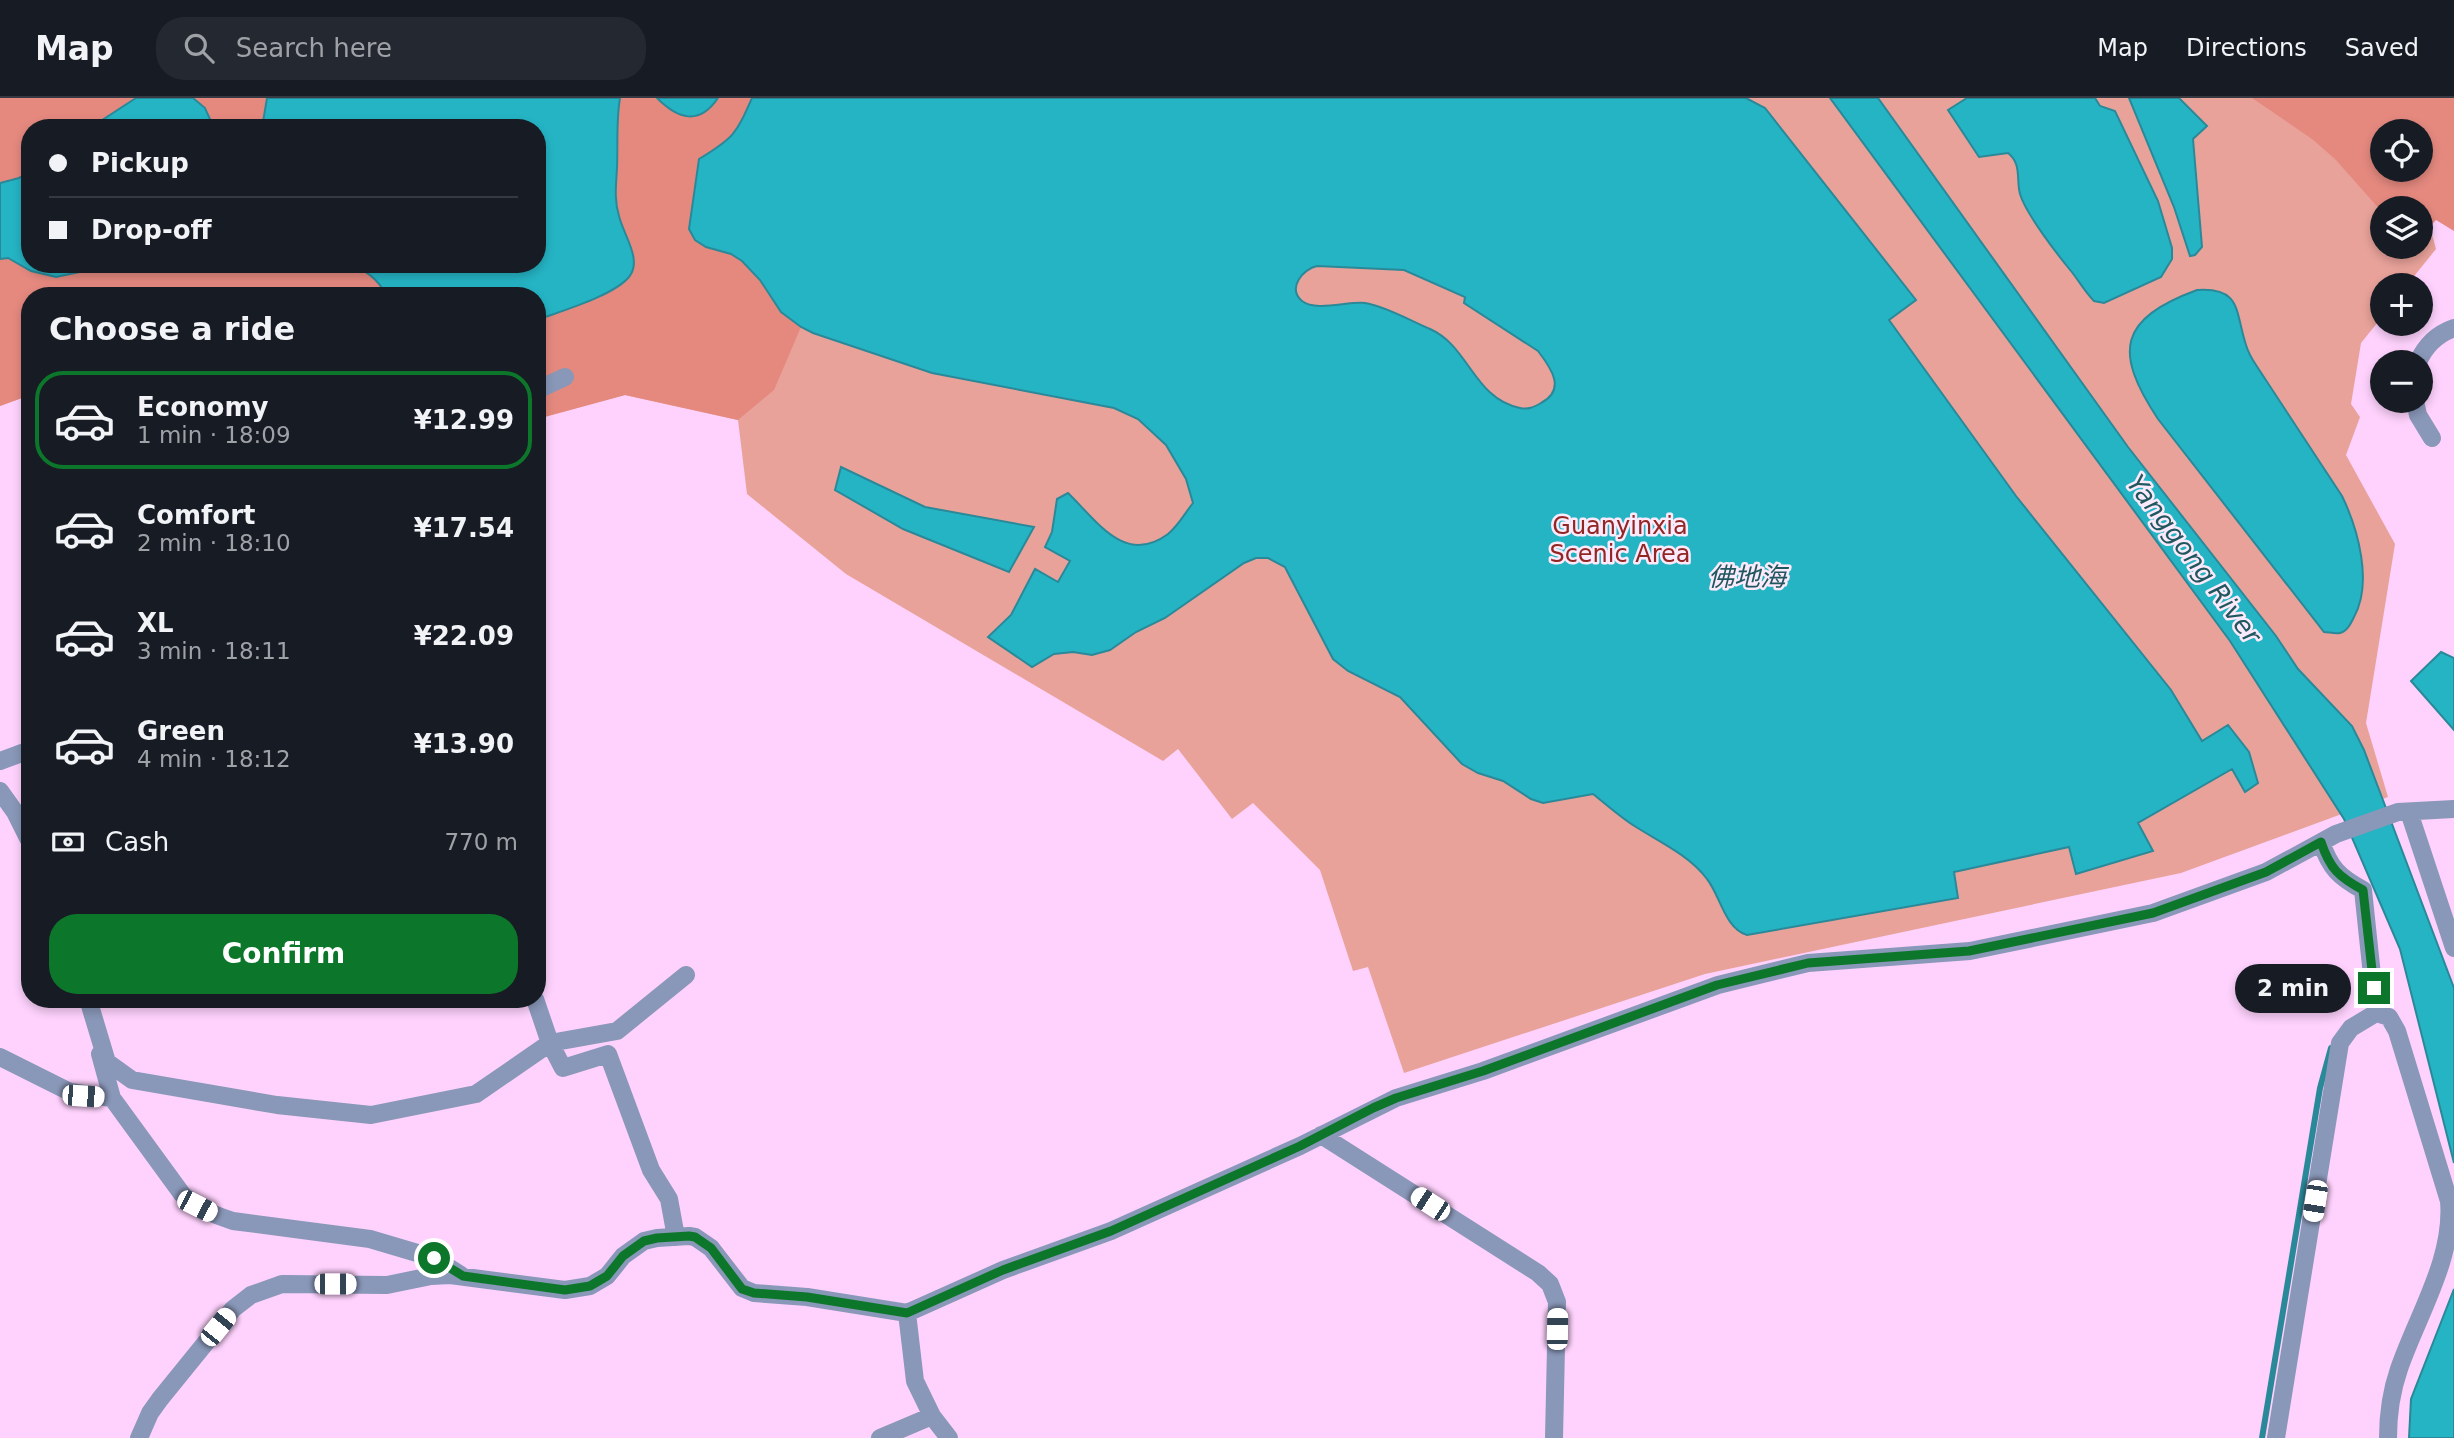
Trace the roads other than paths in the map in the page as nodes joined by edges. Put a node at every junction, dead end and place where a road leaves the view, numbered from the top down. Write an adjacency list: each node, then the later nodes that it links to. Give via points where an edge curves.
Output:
1 (2454, 328): 2 (street)
2 (2425, 350)
3 (565, 377): 4 (street)
4 (546, 386)
5 (2417, 413): 6 (street)
6 (2432, 438)
7 (21, 753): 8 (street)
8 (0, 761)
9 (0, 791): 12 (street)
10 (2454, 809): 11 (street)
11 (2403, 812): 13 (street); 14 (street)
12 (21, 824)
13 (2329, 838): 19 (street, via 2331,866 2363,890); 23 (street, via 2266,872 2153,913 1969,951 1808,963 1717,985 1396,1098)
14 (2454, 948)
15 (686, 975): 20 (street, via 617,1031)
16 (88, 1008): 22 (street)
17 (89, 1008): 20 (street, via 107,1062 132,1080 277,1105 371,1115 476,1094)
18 (537, 1008): 20 (street)
19 (2376, 1013): 32 (street, via 2351,1028 2340,1043); 33 (street, via 2389,1017 2397,1031 2449,1201 2452,1229 2448,1253 2399,1368 2391,1396)
20 (550, 1043): 24 (street, via 563,1068 608,1054 651,1170 669,1199)
21 (0, 1057): 22 (street, via 70,1092)
22 (112, 1098): 25 (street, via 182,1194 197,1206 233,1221 370,1239 434,1258)
23 (1321, 1135): 26 (street, via 1111,1231 1003,1270); 31 (street, via 1550,1284 1558,1302)
24 (676, 1237): 25 (street, via 644,1241 623,1256 607,1276 578,1289); 26 (street, via 695,1237 711,1248 742,1289 754,1293)
25 (463, 1276): 28 (street, via 431,1276 387,1285 282,1284 261,1290 225,1319 160,1399)
26 (907, 1313): 27 (street, via 915,1381)
27 (932, 1416): 29 (street); 30 (street)
28 (139, 1438)
29 (880, 1438)
30 (949, 1438)
31 (1554, 1438)
32 (2276, 1438)
33 (2388, 1438)

